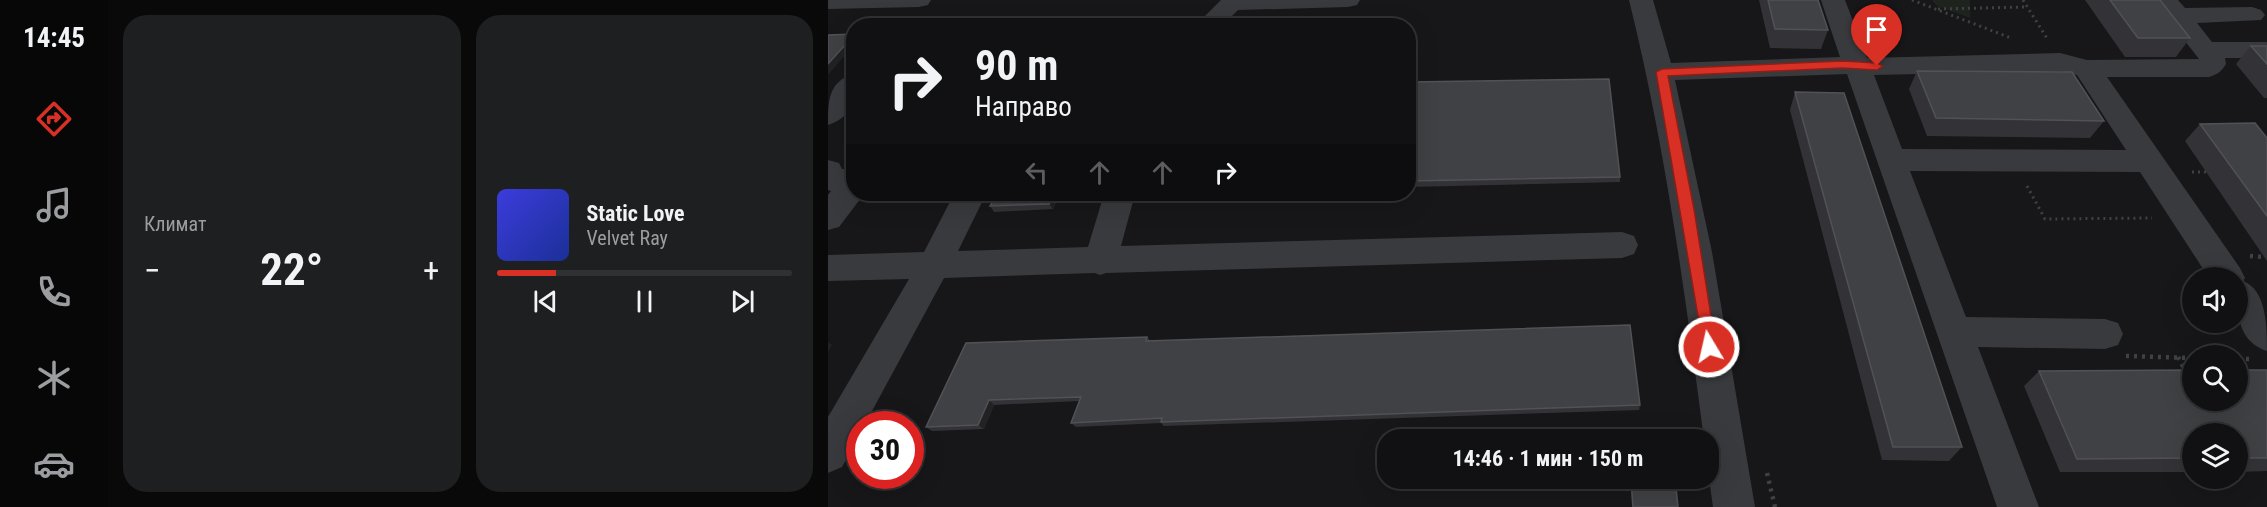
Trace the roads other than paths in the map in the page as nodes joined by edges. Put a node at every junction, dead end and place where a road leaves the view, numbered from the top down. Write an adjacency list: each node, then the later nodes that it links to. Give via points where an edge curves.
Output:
1 (919, 0): 6 (street); 9 (street)
2 (1348, 0): 5 (street)
3 (1641, 0): 15 (street)
4 (1833, 0): 13 (street)
5 (1235, 1): 10 (street)
6 (828, 2)
7 (2171, 8): 8 (street); 11 (street)
8 (2252, 15)
9 (905, 18)
10 (1216, 18)
11 (2206, 50): 12 (street); 14 (street, via 2213,64 2199,70)
12 (2267, 50)
13 (1856, 67): 14 (street, via 2060,62); 15 (street); 18 (street)
14 (2087, 69): 19 (street)
15 (1662, 72): 36 (street, via 1688,209)
16 (846, 93): 17 (street)
17 (828, 115)
18 (1891, 160): 19 (street); 32 (street)
19 (2149, 161): 29 (street)
20 (828, 171): 21 (street, via 831,180)
21 (846, 182)
22 (846, 194): 25 (street)
23 (966, 201): 28 (street)
24 (1117, 201): 27 (street)
25 (828, 218)
26 (1622, 245): 27 (street)
27 (1100, 262): 28 (street)
28 (933, 267): 30 (street); 35 (street)
29 (2221, 267)
30 (828, 268)
31 (2248, 308): 33 (street)
32 (1954, 332): 34 (street); 37 (street)
33 (2267, 336)
34 (2110, 345)
35 (828, 454)
36 (1734, 507)
37 (2018, 507)

